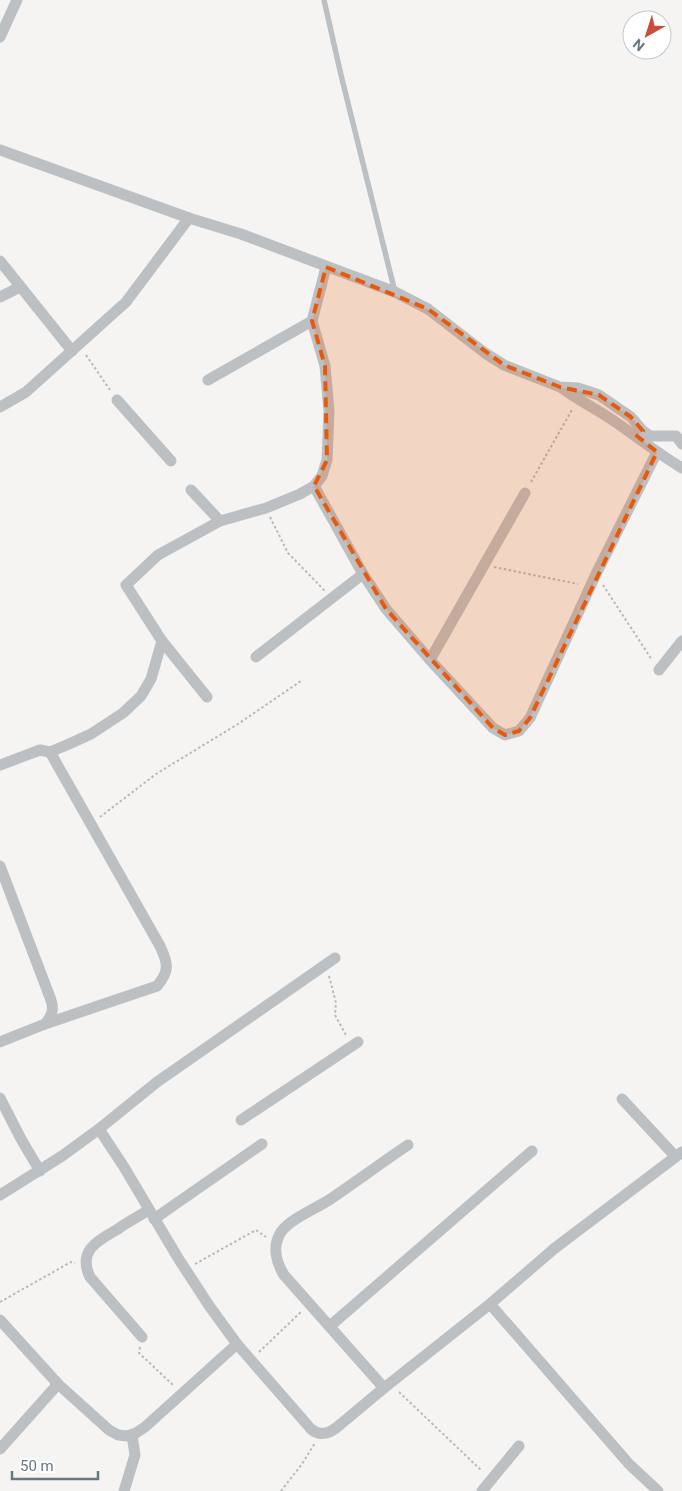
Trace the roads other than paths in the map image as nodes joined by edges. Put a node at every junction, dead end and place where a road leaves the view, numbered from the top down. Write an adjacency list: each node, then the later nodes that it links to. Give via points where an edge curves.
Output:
1 (17, 0): 3 (street)
2 (324, 0): 9 (lane)
3 (0, 37)
4 (0, 150): 5 (street)
5 (189, 218): 7 (street); 12 (street, via 126,302)
6 (0, 261): 8 (street)
7 (326, 267): 9 (street); 11 (street)
8 (20, 286): 10 (street); 12 (street)
9 (395, 292): 14 (street, via 428,309 504,366)
10 (0, 297)
11 (312, 321): 13 (street); 22 (street, via 325,366 329,411 327,460 322,476)
12 (76, 348): 16 (street, via 26,392)
13 (208, 380)
14 (560, 387): 17 (street); 17 (street, via 578,388 599,395 631,417)
15 (117, 400): 20 (street)
16 (0, 407)
17 (640, 434): 18 (street, via 676,436); 19 (street)
18 (682, 444)
19 (657, 452): 21 (street); 30 (street, via 590,586 530,718 519,731 505,735 493,728)
20 (171, 460)
21 (682, 468)
22 (314, 486): 25 (street, via 266,508); 26 (street)
23 (191, 490): 25 (street)
24 (524, 493): 30 (street)
25 (220, 521): 27 (street, via 158,555 126,586)
26 (363, 574): 29 (street); 30 (street, via 386,609)
27 (162, 641): 32 (street); 33 (street, via 151,679 133,705 91,734)
28 (682, 641): 31 (street)
29 (256, 657)
30 (430, 660)
31 (659, 670)
32 (208, 697)
33 (50, 752): 34 (street, via 40,750); 37 (street, via 160,946 167,968 157,986)
34 (0, 765)
35 (0, 866): 37 (street, via 52,1004 52,1015)
36 (330, 961): 43 (street, via 157,1082)
37 (45, 1024): 38 (street)
38 (0, 1042)
39 (355, 1044): 42 (street)
40 (622, 1099): 47 (street)
41 (1, 1102): 48 (street)
42 (241, 1120)
43 (99, 1129): 48 (street); 50 (street)
44 (262, 1144): 50 (street)
45 (408, 1145): 53 (street, via 288,1225 276,1243 276,1256 284,1275)
46 (532, 1151): 53 (street)
47 (678, 1154): 51 (street, via 554,1248)
48 (40, 1171): 49 (street)
49 (0, 1195)
50 (152, 1214): 54 (street, via 93,1245 86,1267 94,1282); 55 (street, via 185,1270)
51 (490, 1304): 57 (street); 63 (street, via 629,1464)
52 (0, 1320): 56 (street)
53 (330, 1326): 57 (street)
54 (142, 1337)
55 (237, 1344): 57 (street, via 318,1433 331,1431); 58 (street)
56 (58, 1384): 58 (street, via 110,1430 118,1435); 60 (street)
57 (386, 1385)
58 (132, 1435): 62 (street, via 135,1455)
59 (519, 1446): 61 (street)
60 (0, 1449)
61 (489, 1487)
62 (124, 1491)
63 (658, 1491)

